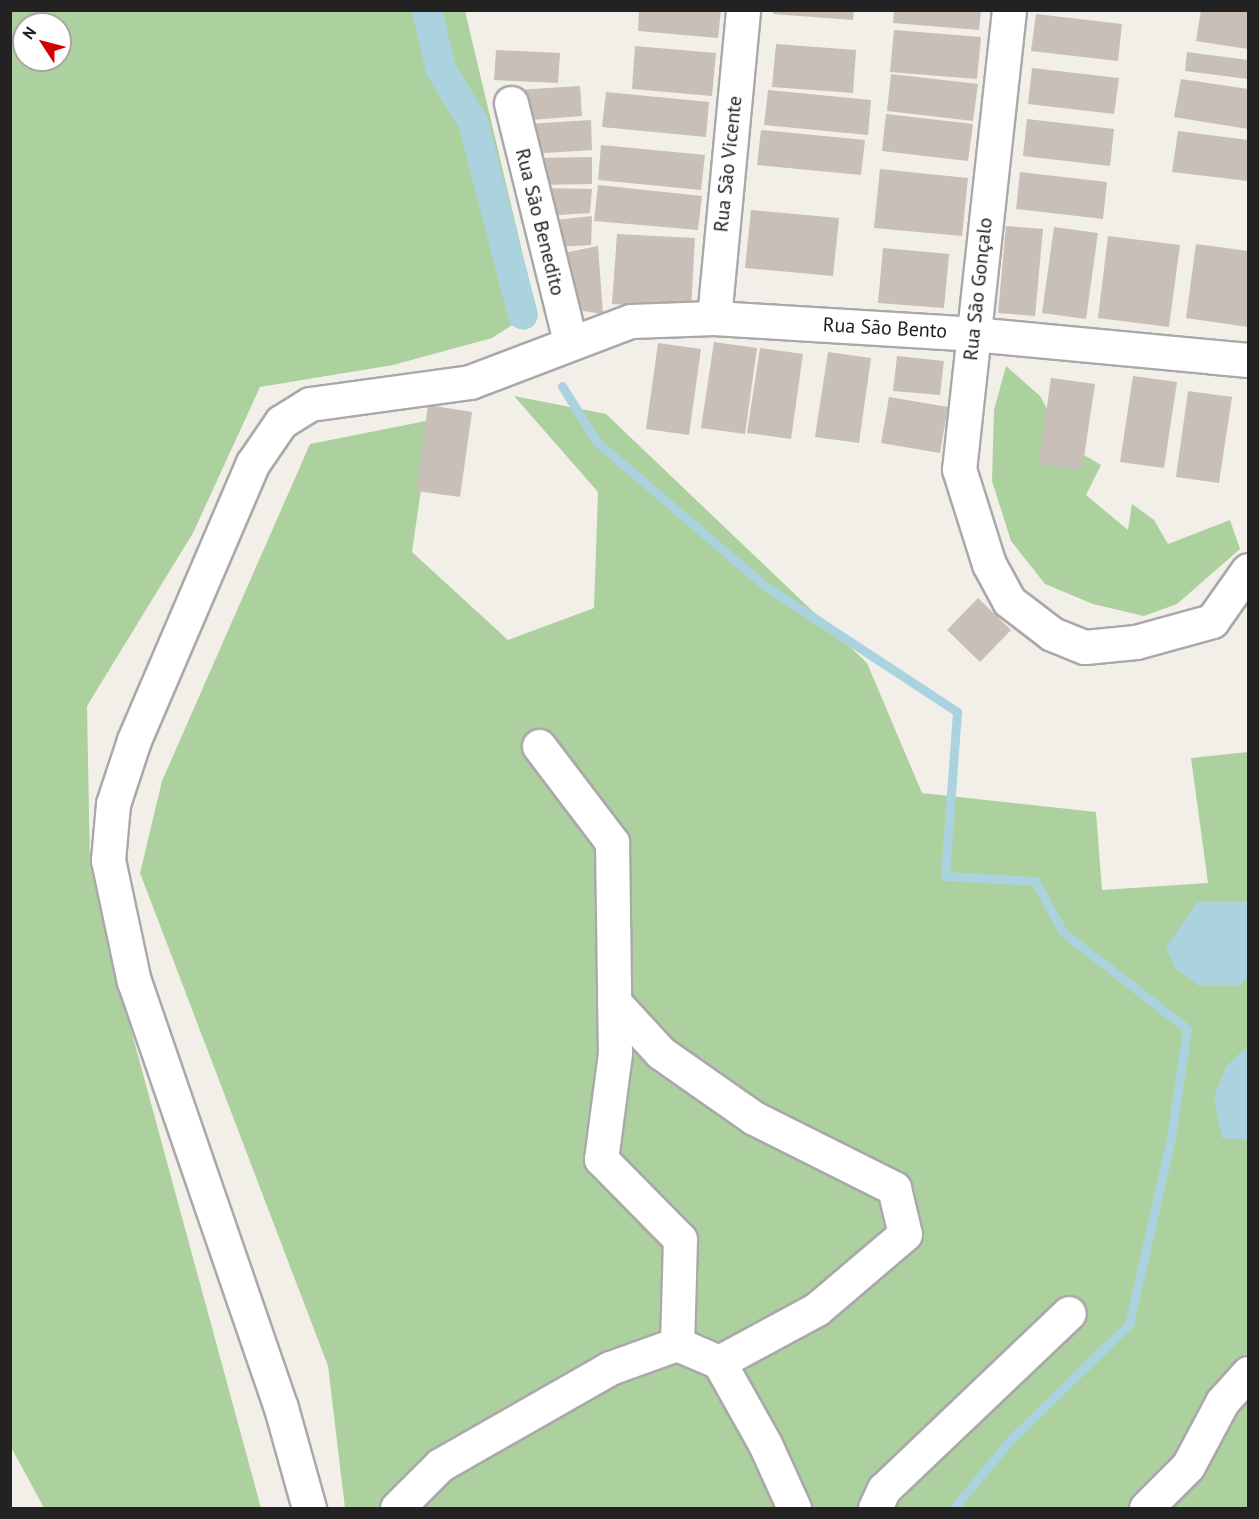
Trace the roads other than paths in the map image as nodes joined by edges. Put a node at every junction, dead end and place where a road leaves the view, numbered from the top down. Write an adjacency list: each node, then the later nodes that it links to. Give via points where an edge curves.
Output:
1 (743, 10): 4 (street, Rua São Vicente)
2 (1009, 10): 5 (street, Rua São Gonçalo)
3 (511, 103): 6 (street, Rua São Benedito)
4 (714, 318): 5 (street, Rua São Bento); 6 (street, Rua São Bento, via 630,321)
5 (973, 334): 7 (street, Rua São Bento); 8 (street, Rua São Gonçalo, via 959,469 989,564 1009,601 1052,634 1085,647 1136,642 1212,621)
6 (570, 340): 15 (street, Rua São Bento, via 470,382 310,404 282,422 253,463 224,528 134,740 113,804 108,860 134,982 281,1408)
7 (1248, 360)
8 (1248, 570)
9 (539, 746): 10 (street, via 612,842)
10 (614, 1002): 12 (street, via 615,1053 601,1160 680,1239); 13 (street, via 661,1053 754,1118 894,1188 904,1234 817,1309)
11 (1069, 1313): 18 (street, via 884,1489)
12 (677, 1344): 13 (street); 16 (street, via 610,1368 440,1465)
13 (719, 1362): 17 (street, via 765,1444)
14 (1248, 1373): 19 (street, via 1222,1402 1188,1466)
15 (309, 1509)
16 (398, 1509)
17 (794, 1509)
18 (875, 1509)
19 (1146, 1509)

